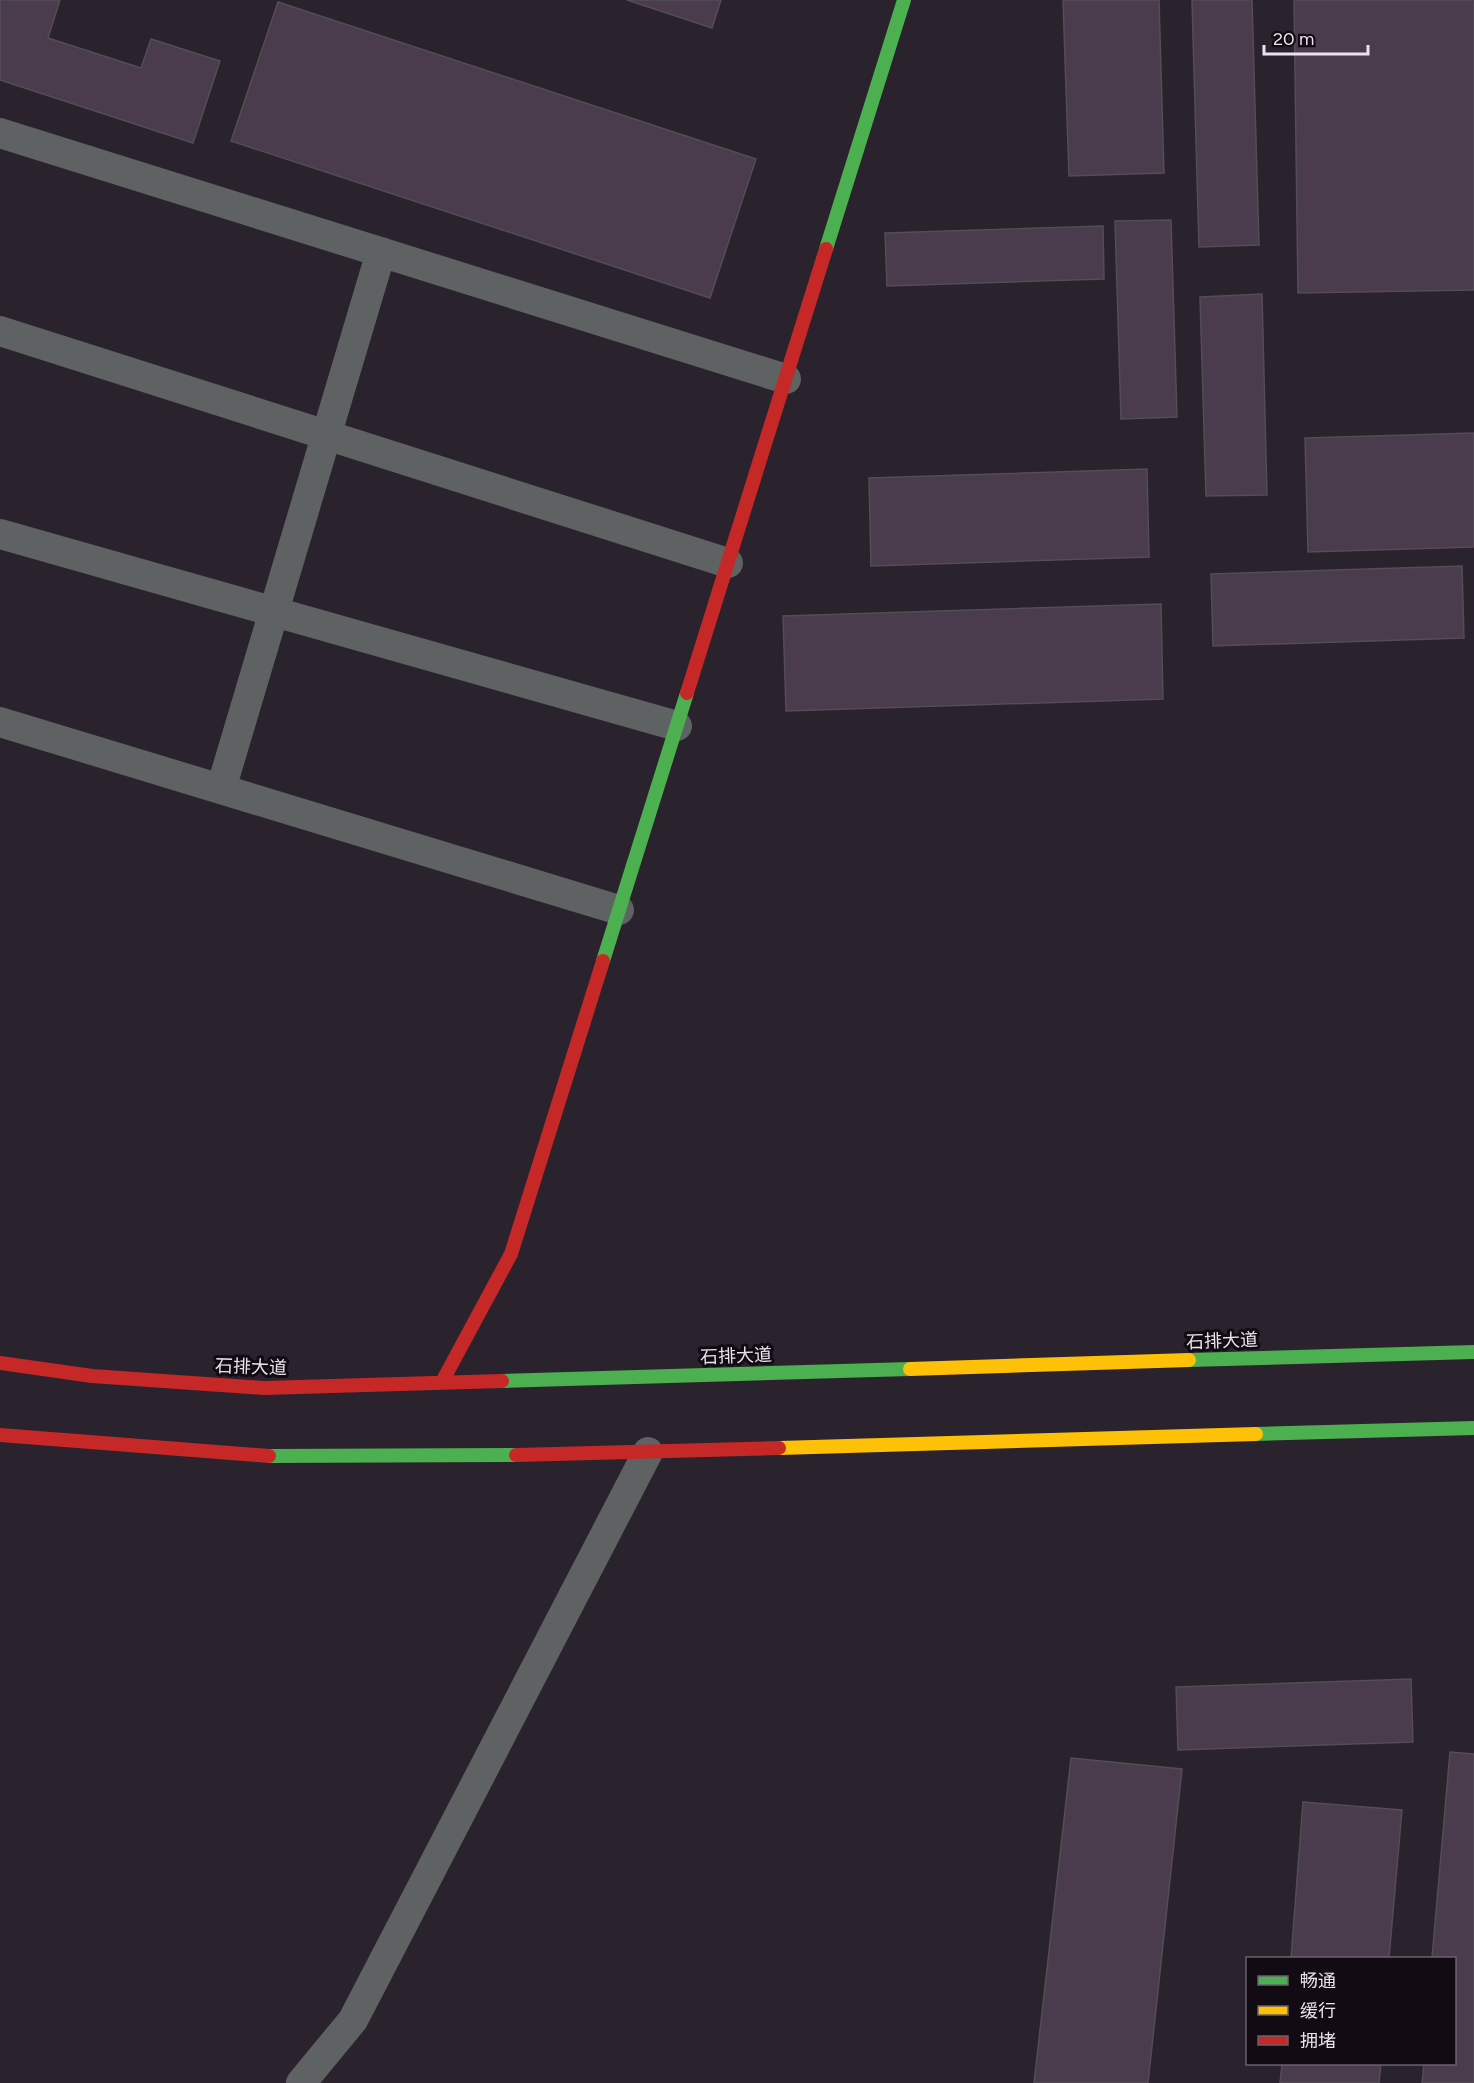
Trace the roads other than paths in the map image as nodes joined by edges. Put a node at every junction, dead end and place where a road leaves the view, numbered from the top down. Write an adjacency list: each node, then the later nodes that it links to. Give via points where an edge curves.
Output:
1 (904, 0): 5 (main road)
2 (0, 133): 3 (street)
3 (381, 252): 5 (street); 6 (street)
4 (0, 331): 6 (street)
5 (786, 379): 8 (main road)
6 (326, 435): 8 (street); 9 (street)
7 (0, 534): 9 (street)
8 (728, 563): 11 (main road)
9 (274, 612): 11 (street); 12 (street)
10 (0, 722): 12 (street)
11 (677, 726): 13 (main road)
12 (221, 789): 13 (street)
13 (619, 910): 16 (main road, via 511,1254)
14 (1474, 1352): 16 (main road, 石排大道)
15 (0, 1363): 16 (main road, 石排大道, via 92,1376 264,1388)
16 (442, 1382)
17 (1474, 1428): 19 (main road)
18 (0, 1435): 19 (main road, via 276,1456)
19 (648, 1452): 20 (street, via 353,2019)
20 (301, 2083)

